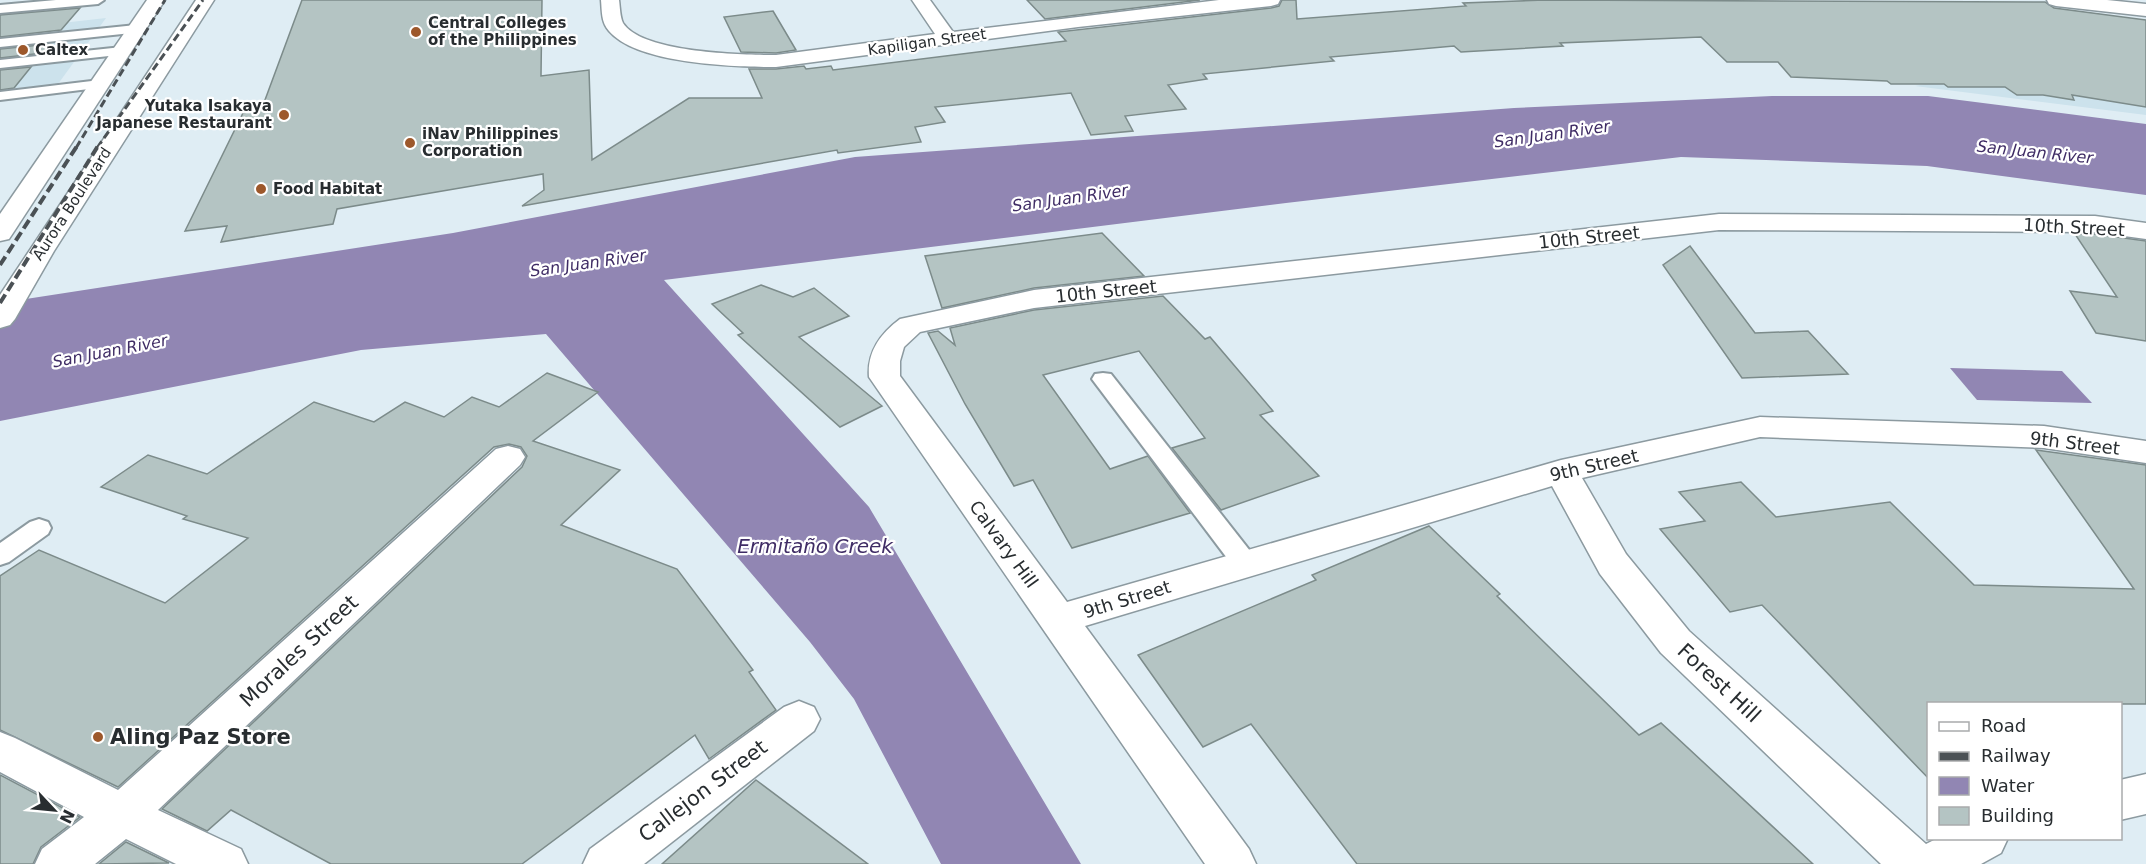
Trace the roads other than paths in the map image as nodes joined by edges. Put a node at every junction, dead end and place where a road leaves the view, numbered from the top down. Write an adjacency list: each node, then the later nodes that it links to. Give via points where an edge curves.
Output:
1 (98, 0): 10 (lane)
2 (156, 0): 12 (street, Aurora Boulevard)
3 (205, 0): 19 (street, Aurora Boulevard)
4 (610, 0): 14 (street, Kapiligan Street, via 615,26 625,35 658,48 706,58 777,61)
5 (921, 0): 14 (street)
6 (1271, 0): 8 (street, Kapiligan Street)
7 (2056, 0): 9 (street)
8 (1242, 1): 14 (street, Kapiligan Street)
9 (2086, 1): 11 (street)
10 (0, 9)
11 (2146, 10)
12 (136, 29): 13 (lane); 16 (street, Aurora Boulevard)
13 (83, 34): 15 (lane); 17 (lane)
14 (948, 39)
15 (0, 43)
16 (122, 51): 17 (lane); 19 (street, Aurora Boulevard)
17 (65, 57): 18 (lane)
18 (0, 64)
19 (127, 81): 20 (lane); 22 (street, Aurora Boulevard); 24 (street, Aurora Boulevard, via 41,251)
20 (0, 96)
21 (2146, 231): 23 (street, 10th Street, via 2095,224 1719,222)
22 (0, 233)
23 (1034, 299): 32 (street, Calvary Hill, via 910,326 894,338 883,368 898,398)
24 (0, 319)
25 (1103, 379): 31 (lane)
26 (2146, 452): 28 (street, 9th Street, via 2044,437 1760,427)
27 (508, 457): 37 (street, Morales Street)
28 (1561, 471): 31 (street, 9th Street); 43 (street, Forest Hill, via 1613,564 1675,642)
29 (39, 528): 30 (lane)
30 (0, 556)
31 (1245, 563): 32 (street, 9th Street)
32 (1059, 620): 42 (street, Calvary Hill)
33 (799, 719): 41 (street, Callejon Street)
34 (0, 752): 37 (street)
35 (2146, 794): 36 (street)
36 (2122, 801)
37 (122, 815): 39 (street, Morales Street); 40 (street)
38 (1981, 840): 44 (street)
39 (59, 864)
40 (224, 864)
41 (607, 864)
42 (1232, 864)
43 (1914, 864)
44 (1935, 864)

